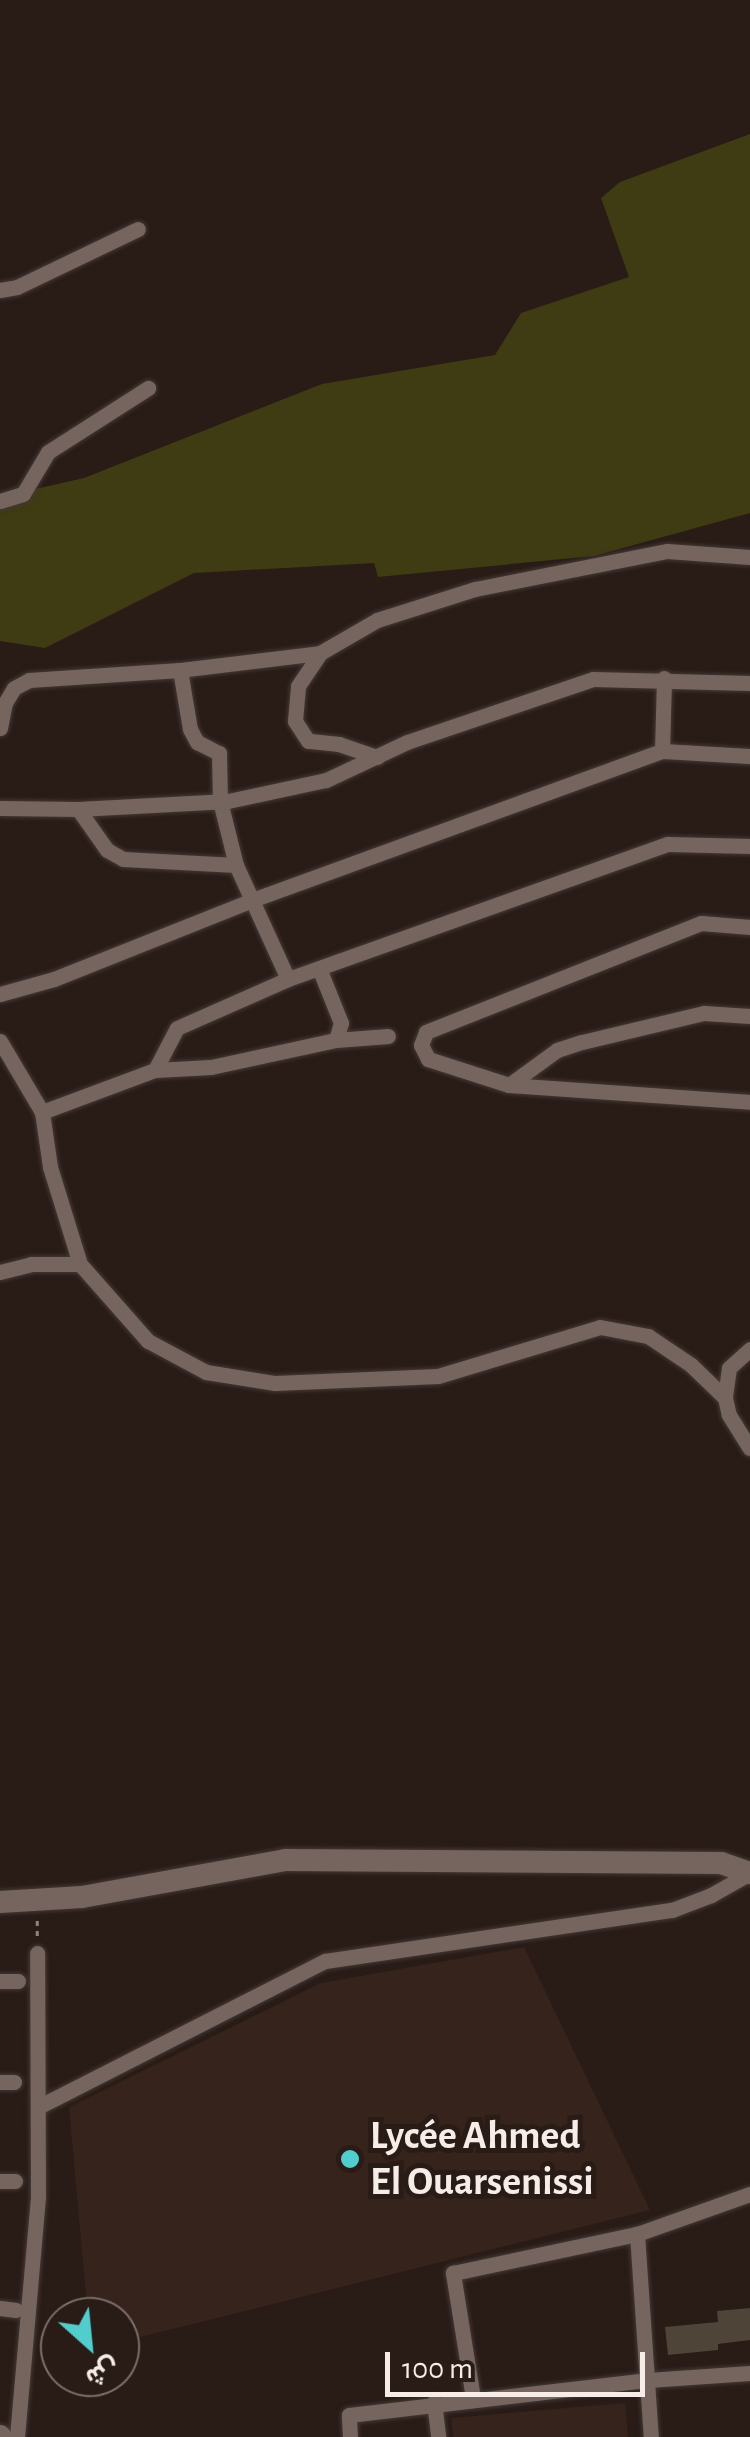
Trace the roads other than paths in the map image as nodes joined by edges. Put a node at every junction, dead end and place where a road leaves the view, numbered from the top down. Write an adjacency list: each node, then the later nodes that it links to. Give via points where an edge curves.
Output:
1 (138, 229): 2 (street)
2 (0, 290)
3 (148, 388): 4 (street, via 48,452 23,494)
4 (0, 501)
5 (750, 556): 6 (street, via 667,551 475,589 376,620)
6 (320, 653): 7 (street); 14 (street, via 298,686 295,721 301,733)
7 (180, 670): 10 (street, via 28,680); 15 (street, via 190,730 197,742 219,753)
8 (664, 678): 9 (street); 12 (street); 14 (street, via 593,679)
9 (750, 683)
10 (2, 703): 11 (street)
11 (0, 728)
12 (662, 751): 13 (street); 20 (street)
13 (750, 756)
14 (377, 757): 15 (street, via 326,780)
15 (220, 801): 17 (street); 19 (street)
16 (0, 808): 17 (street)
17 (78, 809): 19 (street, via 107,850 123,859)
18 (750, 846): 22 (street, via 668,844)
19 (236, 865): 20 (street)
20 (255, 899): 23 (street); 24 (street, via 106,960)
21 (750, 927): 30 (street, via 701,923 422,1037 428,1059)
22 (319, 968): 23 (street); 27 (street, via 341,1023)
23 (288, 979): 29 (street, via 177,1028)
24 (0, 994)
25 (750, 1016): 30 (street, via 704,1014 582,1042 557,1050)
26 (388, 1036): 27 (street)
27 (336, 1040): 29 (street, via 212,1067)
28 (0, 1041): 32 (street)
29 (155, 1070): 32 (street)
30 (509, 1085): 31 (street)
31 (750, 1102)
32 (42, 1112): 33 (street, via 50,1167)
33 (80, 1264): 34 (street); 36 (street, via 148,1341 206,1372 276,1383 438,1376 600,1326 648,1336)
34 (0, 1272)
35 (750, 1349): 36 (street, via 730,1368)
36 (725, 1398): 37 (street)
37 (750, 1448)
38 (750, 1873): 39 (main road, via 722,1863 286,1860 82,1897); 43 (street, via 672,1910 325,1961)
39 (0, 1902)
40 (36, 1953): 43 (street)
41 (0, 1981): 42 (street)
42 (18, 1981)
43 (38, 2107): 50 (street, via 38,2197)
44 (750, 2194): 45 (street)
45 (636, 2234): 47 (street); 48 (street, via 453,2272)
46 (750, 2373): 47 (street)
47 (648, 2380): 48 (street); 53 (street)
48 (472, 2398): 49 (street)
49 (434, 2402): 51 (street, via 349,2415); 52 (street)
50 (16, 2437)
51 (350, 2437)
52 (438, 2437)
53 (651, 2437)

